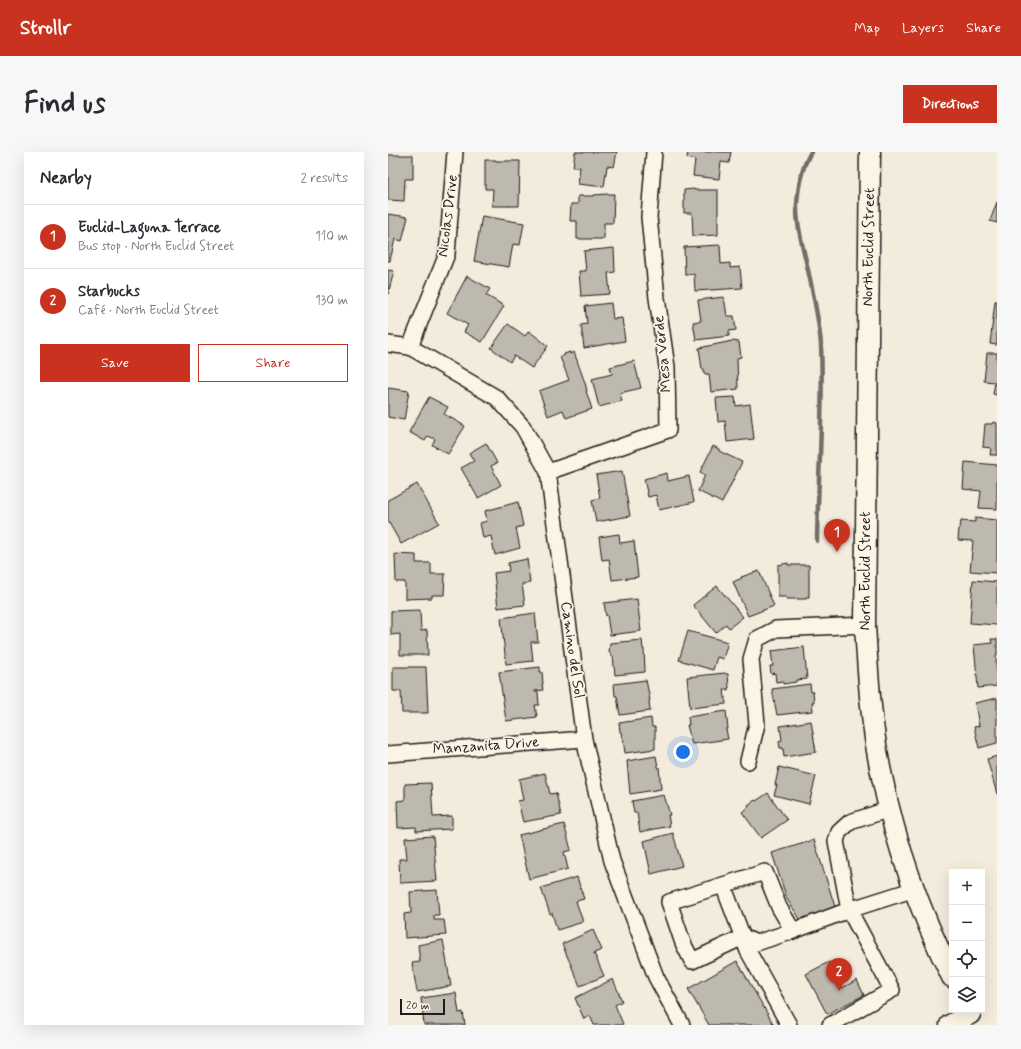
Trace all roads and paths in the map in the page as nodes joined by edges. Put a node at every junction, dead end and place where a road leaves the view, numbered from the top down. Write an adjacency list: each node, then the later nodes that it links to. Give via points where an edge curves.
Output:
1 (455, 152): 5 (street, Nicolas Drive, via 447,254)
2 (654, 152): 6 (street, Mesa Verde, via 649,216 667,367 668,430)
3 (870, 152): 7 (main road, North Euclid Street)
4 (388, 344): 5 (street, Camino del Sol)
5 (410, 347): 6 (street, Camino del Sol, via 497,398 523,426)
6 (548, 472): 8 (street, Camino del Sol)
7 (865, 625): 10 (street, via 776,629 757,639 751,659 757,724); 11 (main road, North Euclid Street, via 874,732)
8 (584, 739): 9 (street, Manzanita Drive); 19 (street, Camino del Sol, via 612,861 656,977)
9 (388, 754)
10 (748, 760)
11 (890, 809): 13 (main road, North Euclid Street, via 906,867); 14 (street, via 850,822 839,832 836,841)
12 (723, 885): 15 (street, via 765,872 779,907); 16 (street); 16 (street, via 669,902 682,942 692,961)
13 (915, 889): 14 (street); 17 (main road, North Euclid Street, via 936,946)
14 (849, 910): 15 (street); 21 (street, via 892,990)
15 (793, 931): 16 (street, via 756,943)
16 (743, 937): 20 (street, via 748,951)
17 (949, 971)
18 (972, 1016): 22 (main road)
19 (682, 1025)
20 (789, 1025)
21 (830, 1025)
22 (950, 1025)

